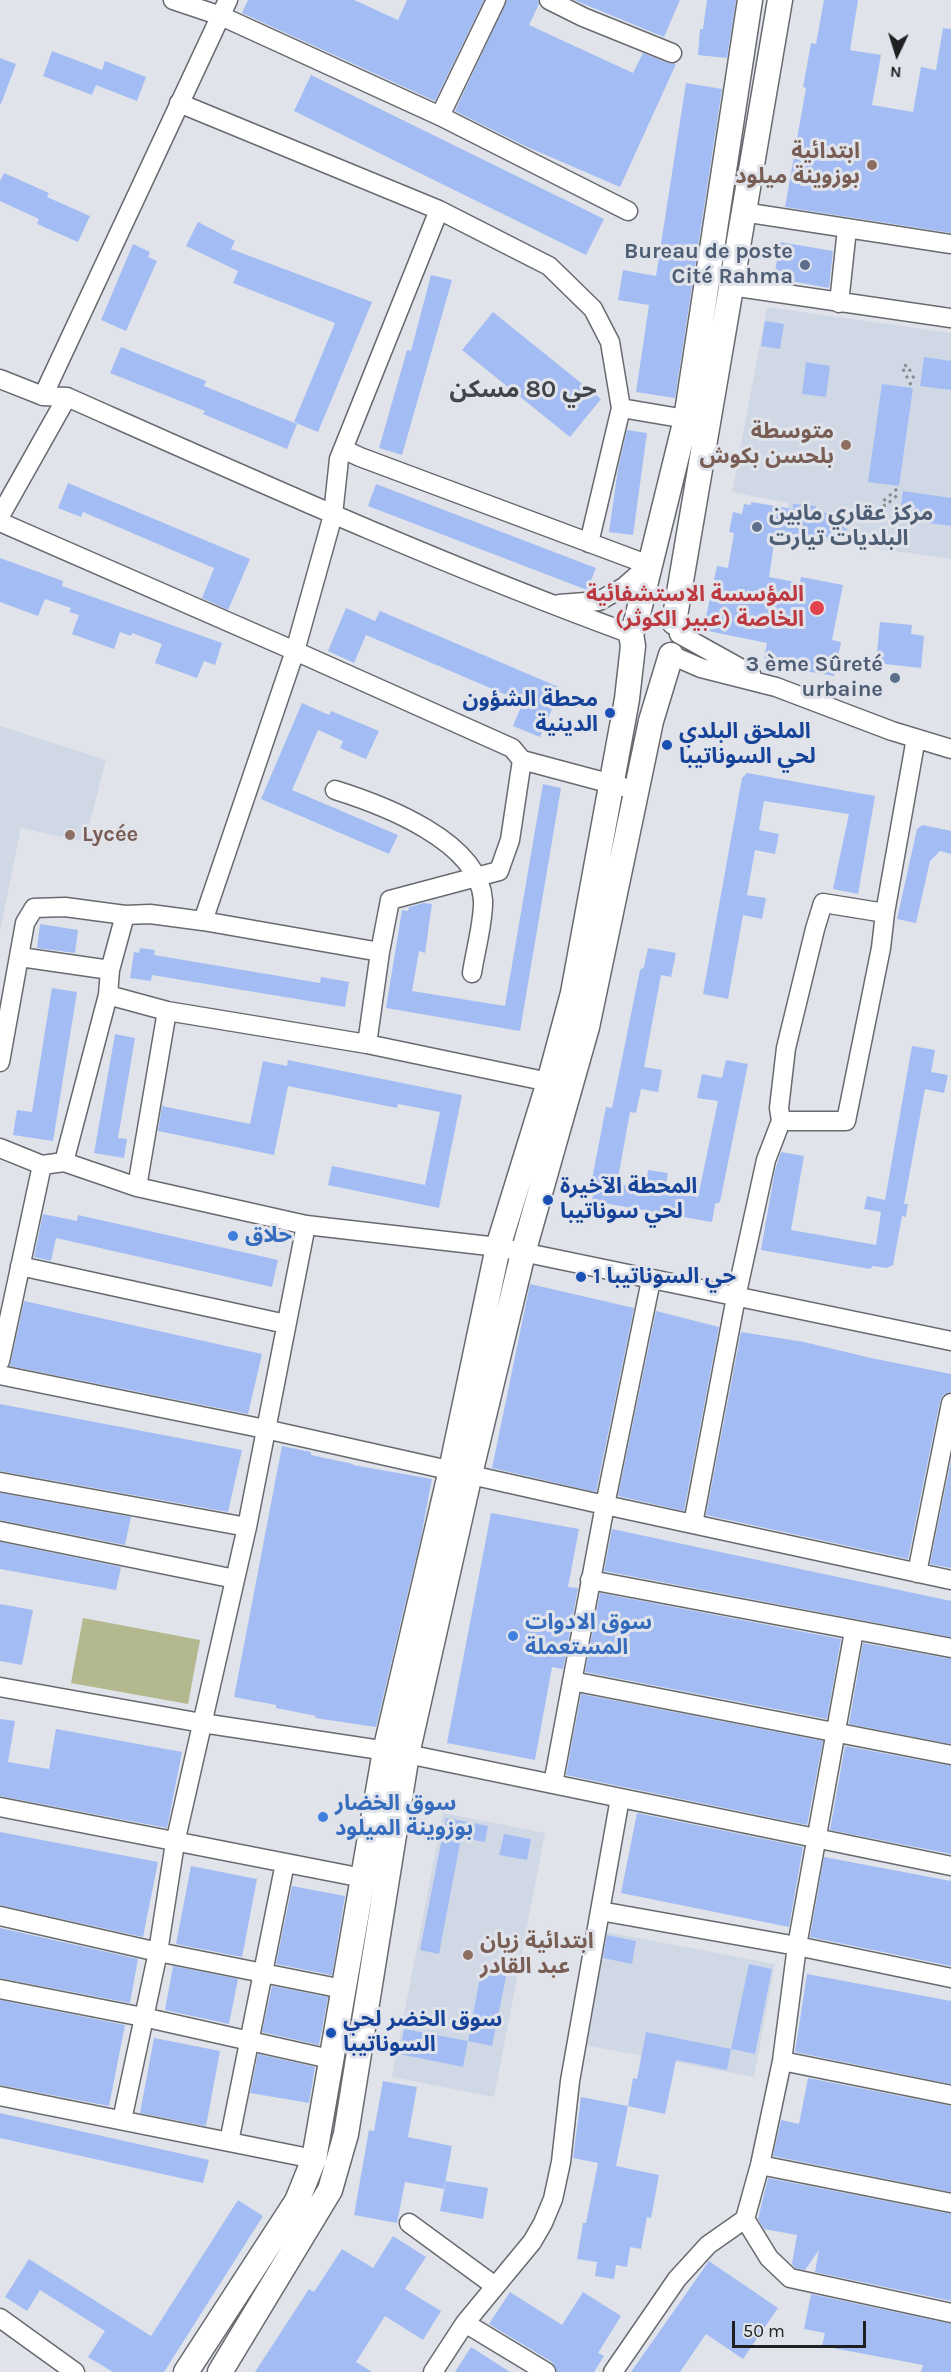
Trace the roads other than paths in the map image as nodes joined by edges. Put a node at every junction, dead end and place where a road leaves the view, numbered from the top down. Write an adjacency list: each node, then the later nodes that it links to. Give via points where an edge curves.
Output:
1 (173, 0): 6 (street)
2 (496, 0): 9 (street)
3 (549, 0): 7 (street)
4 (750, 0): 22 (main road)
5 (780, 0): 12 (main road)
6 (225, 8): 8 (street); 9 (street)
7 (672, 53)
8 (179, 103): 10 (street); 19 (street)
9 (440, 116): 11 (street)
10 (439, 210): 21 (street, via 549,266 593,309 610,342); 23 (street)
11 (628, 211)
12 (743, 212): 13 (street); 15 (main road)
13 (847, 229): 14 (street); 16 (street)
14 (951, 244)
15 (731, 286): 16 (street); 31 (main road)
16 (839, 303): 17 (street)
17 (951, 318)
18 (0, 379): 19 (street)
19 (44, 396): 20 (street)
20 (68, 397): 24 (street); 25 (street)
21 (621, 408): 22 (street); 27 (street)
22 (686, 419): 28 (main road)
23 (343, 449): 24 (street); 27 (street)
24 (333, 515): 29 (street); 32 (street)
25 (0, 516)
26 (0, 522): 32 (street)
27 (589, 543): 28 (street)
28 (649, 565): 29 (street, via 624,587 599,601); 30 (main road)
29 (552, 605): 30 (street)
30 (633, 634): 31 (main road, via 648,614 655,613 662,614); 31 (main road, via 637,652 650,660 665,659); 39 (main road, via 627,699)
31 (675, 637): 33 (street); 34 (main road); 35 (street)
32 (295, 651): 38 (street, via 512,748); 45 (street)
33 (702, 668): 34 (street, via 683,668); 35 (street)
34 (664, 678): 40 (main road)
35 (776, 687): 36 (street)
36 (916, 738): 37 (street); 43 (street)
37 (951, 749)
38 (522, 760): 39 (street); 42 (street, via 510,840 499,871)
39 (611, 784): 40 (street); 54 (main road, via 573,993)
40 (637, 789): 62 (main road, via 587,1027)
41 (335, 790): 42 (street, via 417,823 466,859)
42 (478, 876): 46 (street, via 390,900); 49 (street, via 483,901)
43 (885, 913): 55 (street, via 882,948 846,1120); 55 (street, via 824,903 786,1048)
44 (125, 915): 45 (street); 47 (street, via 65,907 34,908 25,923); 48 (street)
45 (203, 921): 46 (street)
46 (380, 952): 52 (street)
47 (20, 957): 48 (street); 53 (street)
48 (110, 970): 50 (street)
49 (472, 973)
50 (108, 995): 51 (street); 57 (street)
51 (167, 1011): 52 (street); 59 (street)
52 (367, 1044): 54 (street)
53 (0, 1062)
54 (549, 1082): 61 (main road)
55 (781, 1121): 65 (street, via 766,1160)
56 (0, 1148): 58 (street)
57 (64, 1162): 58 (street); 59 (street)
58 (42, 1165): 63 (street)
59 (138, 1187): 60 (street)
60 (306, 1225): 61 (street); 66 (street)
61 (498, 1247): 62 (street); 72 (main road)
62 (523, 1253): 64 (street); 72 (main road)
63 (12, 1277): 66 (street); 68 (street)
64 (651, 1280): 65 (street); 74 (street)
65 (736, 1297): 67 (street); 75 (street)
66 (286, 1324): 71 (street)
67 (951, 1341)
68 (0, 1361)
69 (0, 1375): 71 (street)
70 (951, 1403): 78 (street)
71 (265, 1429): 72 (street); 76 (street)
72 (460, 1472): 74 (street); 88 (main road)
73 (0, 1482): 76 (street)
74 (605, 1506): 75 (street); 80 (street)
75 (693, 1524): 78 (street)
76 (247, 1527): 79 (street)
77 (0, 1531): 79 (street)
78 (917, 1573): 81 (street)
79 (235, 1579): 86 (street)
80 (590, 1580): 82 (street); 84 (street)
81 (951, 1580)
82 (854, 1631): 83 (street); 87 (street)
83 (951, 1648)
84 (572, 1681): 87 (street); 90 (street)
85 (0, 1687): 86 (street)
86 (202, 1723): 88 (street); 94 (street)
87 (837, 1733): 89 (street); 93 (street)
88 (396, 1752): 90 (street); 97 (main road); 125 (main road, via 346,2134 330,2190)
89 (951, 1755)
90 (553, 1784): 91 (street)
91 (620, 1798): 93 (street); 98 (street)
92 (0, 1807): 94 (street)
93 (816, 1838): 96 (street); 100 (street)
94 (175, 1843): 95 (street); 101 (street)
95 (285, 1863): 97 (street); 102 (street)
96 (951, 1866)
97 (363, 1878): 105 (main road)
98 (600, 1911): 100 (street); 119 (street, via 553,2199 531,2242)
99 (0, 1916): 101 (street)
100 (797, 1946): 103 (street); 109 (street)
101 (158, 1952): 102 (street); 106 (street)
102 (262, 1974): 105 (street); 107 (street)
103 (951, 1978)
104 (0, 1989): 106 (street)
105 (343, 1989): 108 (main road)
106 (142, 2017): 107 (street); 112 (street)
107 (249, 2041): 108 (street); 113 (street)
108 (330, 2059): 114 (main road)
109 (782, 2061): 110 (street); 115 (street)
110 (951, 2095)
111 (0, 2096): 112 (street)
112 (122, 2120): 113 (street)
113 (229, 2142): 114 (street)
114 (314, 2159): 124 (main road, via 297,2201)
115 (760, 2165): 116 (street); 117 (street)
116 (951, 2203)
117 (745, 2219): 120 (street, via 769,2258 790,2278); 128 (street, via 708,2245 676,2279)
118 (409, 2223): 119 (street)
119 (495, 2286): 122 (street)
120 (951, 2313)
121 (0, 2318): 123 (street)
122 (465, 2323): 126 (street); 127 (street)
123 (75, 2372)
124 (186, 2372)
125 (220, 2372)
126 (433, 2372)
127 (546, 2372)
128 (613, 2372)

